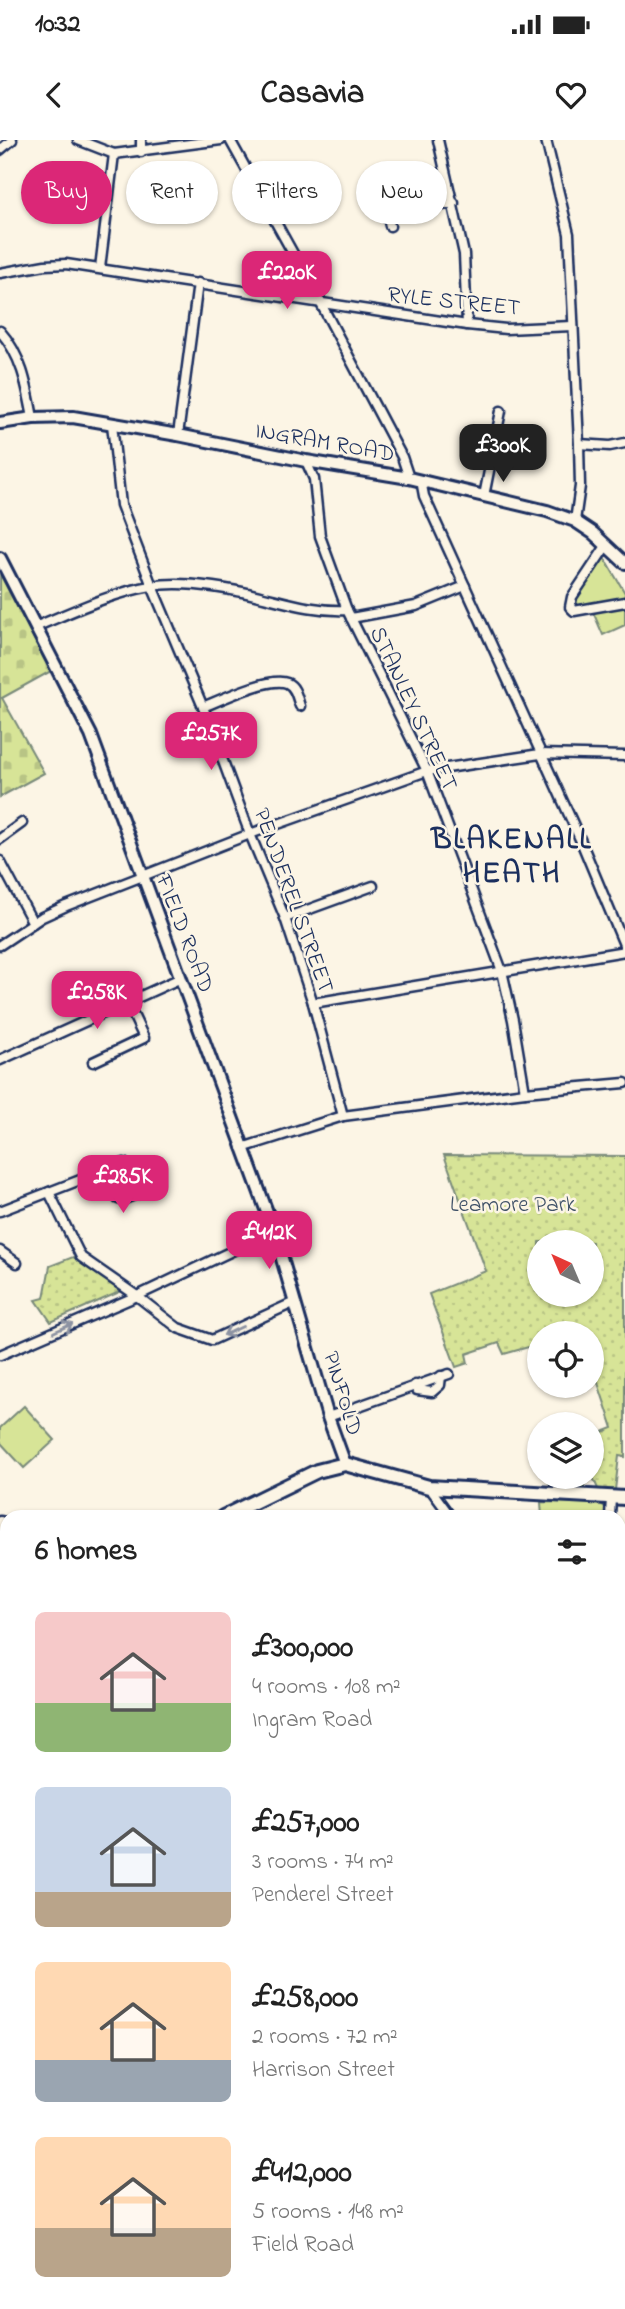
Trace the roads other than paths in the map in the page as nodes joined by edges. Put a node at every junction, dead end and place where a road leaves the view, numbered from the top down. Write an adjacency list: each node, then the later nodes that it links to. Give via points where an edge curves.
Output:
1 (12, 140): 8 (street)
2 (78, 140): 10 (street)
3 (141, 140): 9 (street)
4 (221, 140): 9 (street)
5 (230, 140): 16 (street)
6 (438, 140): 11 (street)
7 (546, 140): 18 (street, via 569,234)
8 (0, 150)
9 (141, 152): 10 (street)
10 (114, 154): 13 (street)
11 (454, 203): 12 (street); 17 (street, via 464,254)
12 (447, 204)
13 (100, 268): 14 (street, RYLE STREET, via 45,265); 15 (street, RYLE STREET)
14 (0, 273)
15 (198, 283): 16 (street, RYLE STREET); 24 (street)
16 (320, 302): 17 (street, RYLE STREET); 28 (street)
17 (467, 325): 18 (street, RYLE STREET, via 506,329)
18 (572, 326): 26 (street)
19 (0, 331): 21 (street, via 17,354)
20 (501, 411): 30 (street)
21 (33, 418): 22 (street, INGRAM ROAD); 23 (street, INGRAM ROAD, via 73,417)
22 (0, 423)
23 (112, 424): 24 (street, INGRAM ROAD); 36 (street, PENDEREL STREET, via 121,505)
24 (178, 435): 27 (street, INGRAM ROAD)
25 (625, 443): 26 (street)
26 (579, 444): 31 (street)
27 (306, 461): 28 (street, INGRAM ROAD); 39 (street, STANLEY STREET, via 314,479 320,536)
28 (409, 478): 29 (street, INGRAM ROAD)
29 (421, 480): 30 (street, INGRAM ROAD); 37 (street)
30 (484, 495): 31 (street, INGRAM ROAD)
31 (575, 521): 32 (street, INGRAM ROAD)
32 (606, 546): 34 (street, INGRAM ROAD); 38 (street, via 570,607 574,611)
33 (0, 558): 40 (street, FIELD ROAD)
34 (622, 560): 35 (street)
35 (625, 574)
36 (152, 586): 39 (street, via 237,591); 40 (street, via 93,603); 42 (street, PENDEREL STREET)
37 (466, 586): 39 (street, via 416,606); 43 (street)
38 (625, 602)
39 (349, 614): 45 (street, STANLEY STREET)
40 (35, 628): 50 (street, FIELD ROAD, via 91,734)
41 (300, 706): 42 (street, via 295,689 286,682 272,682)
42 (202, 707): 47 (street, PENDEREL STREET)
43 (540, 754): 44 (street); 45 (street); 55 (street)
44 (625, 756)
45 (427, 772): 47 (street); 56 (street, STANLEY STREET)
46 (22, 823): 48 (street)
47 (250, 834): 50 (street); 52 (street, PENDEREL STREET)
48 (0, 839)
49 (0, 861): 53 (street)
50 (142, 876): 53 (street); 57 (street, FIELD ROAD)
51 (373, 886): 52 (street)
52 (285, 918): 59 (street, PENDEREL STREET)
53 (33, 923): 54 (street)
54 (0, 945)
55 (625, 949): 56 (street)
56 (502, 971): 59 (street); 63 (street, STANLEY STREET)
57 (181, 978): 58 (street); 65 (street, FIELD ROAD)
58 (127, 1002): 60 (street); 61 (street, via 145,1038)
59 (313, 1003): 64 (street, PENDEREL STREET)
60 (0, 1060)
61 (93, 1062)
62 (625, 1083): 63 (street)
63 (524, 1091): 64 (street)
64 (343, 1116): 65 (street)
65 (242, 1148): 71 (street, FIELD ROAD)
66 (124, 1163): 67 (street)
67 (106, 1171): 68 (street); 69 (street, via 117,1199)
68 (49, 1192): 70 (street); 74 (street, via 81,1257)
69 (136, 1194)
70 (0, 1211)
71 (274, 1231): 74 (street); 75 (street, FIELD ROAD)
72 (0, 1251): 73 (street)
73 (17, 1263)
74 (137, 1296): 75 (street, one-way to 74, via 212,1340 178,1328); 77 (street, one-way to 74)
75 (295, 1302): 76 (street, FIELD ROAD)
76 (304, 1334): 79 (street, PINFOLD)
77 (0, 1355)
78 (445, 1375): 79 (street)
79 (328, 1417): 80 (street, PINFOLD)
80 (345, 1464): 81 (main road); 83 (main road, via 317,1471)
81 (429, 1488): 82 (main road); 84 (street)
82 (618, 1498)
83 (237, 1510)
84 (446, 1510)

